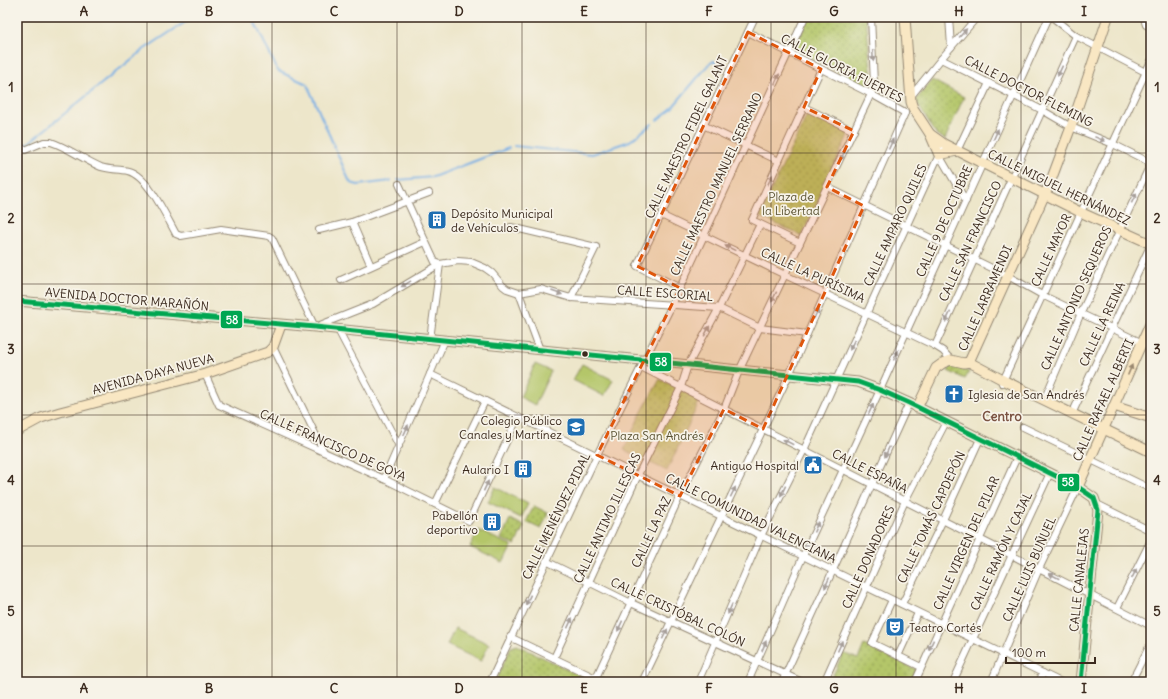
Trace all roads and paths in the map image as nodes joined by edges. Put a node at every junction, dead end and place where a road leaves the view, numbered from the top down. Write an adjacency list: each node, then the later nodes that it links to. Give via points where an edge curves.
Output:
1 (755, 17): 14 (street, CALLE MAESTRO FIDEL GALANT)
2 (805, 17): 18 (street, CALLE MAESTRO MANUEL SERRANO)
3 (871, 17): 24 (street, CALLE LA PAZ, one-way to 24, via 874,84)
4 (905, 17): 25 (main road)
5 (949, 17): 16 (street)
6 (977, 17): 16 (street, one-way to 6)
7 (1049, 17): 26 (street, CALLE 9 DE OCTUBRE)
8 (1052, 17): 12 (street)
9 (1064, 17): 12 (street)
10 (1108, 17): 17 (main road, CALLE LARRAMENDI)
11 (1146, 17): 13 (street, via 1146,25)
12 (1060, 24): 15 (street)
13 (1151, 27)
14 (748, 32): 18 (street, CALLE GLORIA FUERTES); 31 (street, CALLE MAESTRO FIDEL GALANT)
15 (1076, 36): 17 (street); 29 (street, CALLE SAN FRANCISCO, one-way to 29)
16 (951, 47): 19 (street)
17 (1098, 48): 22 (street); 32 (main road, CALLE LARRAMENDI)
18 (789, 52): 21 (street, CALLE GLORIA FUERTES); 38 (street, CALLE MAESTRO MANUEL SERRANO, one-way to 18)
19 (941, 59): 23 (street, CALLE DOCTOR FLEMING); 25 (street)
20 (1151, 61): 22 (street, CALLE MAYOR)
21 (821, 69): 24 (street, CALLE GLORIA FUERTES); 27 (street)
22 (1148, 74): 36 (street, CALLE MAYOR)
23 (989, 83): 26 (street, CALLE DOCTOR FLEMING); 39 (street)
24 (871, 94): 30 (street, CALLE GLORIA FUERTES); 33 (street, CALLE LA PAZ)
25 (911, 96): 28 (main road)
26 (1013, 96): 29 (street, CALLE DOCTOR FLEMING); 42 (street, CALLE 9 DE OCTUBRE, one-way to 26)
27 (804, 107): 33 (street); 41 (street)
28 (913, 108): 30 (street); 34 (main road)
29 (1042, 110): 32 (street, CALLE DOCTOR FLEMING); 44 (street, CALLE SAN FRANCISCO)
30 (905, 113): 51 (street, one-way to 30)
31 (703, 125): 38 (street); 53 (street, CALLE MAESTRO FIDEL GALANT)
32 (1071, 127): 36 (street, CALLE DOCTOR FLEMING, one-way to 36); 48 (main road, CALLE LARRAMENDI)
33 (854, 131): 46 (street, CALLE LA PAZ, one-way to 46)
34 (930, 134): 35 (main road, CALLE MIGUEL HERNÁNDEZ); 40 (main road)
35 (944, 144): 39 (main road, CALLE MIGUEL HERNÁNDEZ); 40 (street, CALLE AMPARO QUILES)
36 (1113, 144): 43 (street, CALLE DOCTOR FLEMING); 52 (street, CALLE MAYOR)
37 (17, 145): 84 (street, via 25,150 44,142 51,142 101,167 129,171 151,190 176,234 181,236 221,230 269,236 274,241)
38 (746, 145): 41 (street); 60 (street, CALLE MAESTRO MANUEL SERRANO)
39 (957, 151): 40 (main road); 42 (main road, CALLE MIGUEL HERNÁNDEZ)
40 (939, 155): 50 (street); 56 (street, CALLE AMPARO QUILES)
41 (779, 161): 55 (street, one-way to 41, via 752,220)
42 (983, 163): 44 (main road, CALLE MIGUEL HERNÁNDEZ); 50 (street, CALLE 9 DE OCTUBRE)
43 (1151, 163): 59 (street, CALLE ANTONIO SEQUEROS, one-way to 43)
44 (1012, 177): 48 (main road, CALLE MIGUEL HERNÁNDEZ); 66 (street, CALLE SAN FRANCISCO)
45 (399, 184): 49 (street)
46 (827, 187): 51 (street); 62 (street, CALLE LA PAZ)
47 (429, 193): 49 (street)
48 (1045, 194): 52 (main road, CALLE MIGUEL HERNÁNDEZ); 70 (main road, CALLE LARRAMENDI)
49 (407, 201): 54 (street); 61 (street)
50 (966, 201): 64 (street, CALLE 9 DE OCTUBRE)
51 (864, 206): 56 (street); 74 (street)
52 (1080, 212): 59 (main road, CALLE MIGUEL HERNÁNDEZ); 75 (street, CALLE MAYOR)
53 (661, 214): 60 (street, CALLE LA PURÍSIMA); 72 (street, CALLE MAESTRO FIDEL GALANT, one-way to 72, via 637,266)
54 (352, 222): 58 (street); 68 (street)
55 (760, 224): 62 (street); 65 (street, CALLE ANTIMO ILLESCAS)
56 (906, 226): 64 (street); 80 (street, CALLE AMPARO QUILES)
57 (511, 227): 76 (street, via 596,247)
58 (319, 230)
59 (1119, 230): 63 (main road, CALLE MIGUEL HERNÁNDEZ); 81 (street, CALLE ANTONIO SEQUEROS)
60 (704, 235): 65 (street, CALLE LA PURÍSIMA, one-way to 60); 72 (street, CALLE MAESTRO MANUEL SERRANO)
61 (425, 242): 67 (street, via 435,262); 68 (street)
62 (800, 243): 69 (street, CALLE LA PAZ)
63 (1151, 244): 86 (street, CALLE LA REINA)
64 (945, 246): 66 (street); 88 (street, CALLE 9 DE OCTUBRE)
65 (745, 255): 69 (street, CALLE LA PURÍSIMA); 79 (street, CALLE ANTIMO ILLESCAS)
66 (974, 260): 70 (street); 93 (street, CALLE SAN FRANCISCO, one-way to 93)
67 (440, 264): 73 (street, via 458,261 478,265 489,270 507,289); 84 (street, one-way to 84, via 373,304); 90 (street)
68 (371, 266): 71 (street)
69 (785, 275): 74 (street, CALLE LA PURÍSIMA); 85 (street, CALLE LA PAZ, one-way to 85)
70 (1008, 276): 75 (street); 98 (main road, CALLE LARRAMENDI)
71 (341, 280)
72 (680, 288): 78 (street, CALLE MAESTRO MANUEL SERRANO)
73 (519, 293): 76 (street, CALLE ESCORIAL, one-way to 76, via 541,289); 96 (street)
74 (825, 294): 80 (street, CALLE LA PURÍSIMA); 89 (street, one-way to 74)
75 (1042, 295): 81 (street); 106 (street, CALLE MAYOR)
76 (571, 298): 78 (street, CALLE ESCORIAL)
77 (17, 301): 83 (main road, AVENIDA DOCTOR MARAÑÓN)
78 (672, 304): 79 (street, CALLE ESCORIAL); 99 (street, CALLE MAESTRO MANUEL SERRANO)
79 (719, 308): 85 (street, CALLE ESCORIAL); 100 (street, CALLE ANTIMO ILLESCAS, one-way to 79)
80 (866, 313): 88 (street, CALLE LA PURÍSIMA); 105 (street, CALLE AMPARO QUILES, one-way to 105)
81 (1081, 313): 86 (street); 109 (street, CALLE ANTONIO SEQUEROS)
82 (1151, 322): 92 (main road, CALLE RAFAEL ALBERTI)
83 (281, 325): 84 (main road, AVENIDA DOCTOR MARAÑÓN); 94 (main road)
84 (315, 327): 87 (main road, AVENIDA DOCTOR MARAÑÓN)
85 (760, 328): 89 (street, CALLE ESCORIAL); 101 (street, CALLE LA PAZ)
86 (1112, 328): 92 (street); 114 (street, CALLE LA REINA)
87 (338, 330): 90 (main road, AVENIDA DOCTOR MARAÑÓN); 123 (street)
88 (906, 332): 93 (street, CALLE LA PURÍSIMA); 108 (street, CALLE 9 DE OCTUBRE, one-way to 88)
89 (807, 334): 104 (street)
90 (430, 338): 91 (main road, AVENIDA DOCTOR MARAÑÓN)
91 (445, 340): 96 (main road, AVENIDA DOCTOR MARAÑÓN); 103 (street)
92 (1142, 343): 95 (street); 112 (main road, CALLE RAFAEL ALBERTI, one-way to 92)
93 (934, 346): 97 (street, CALLE LA PURÍSIMA, via 943,351)
94 (273, 347): 102 (main road, AVENIDA DAYA NUEVA, via 268,352); 125 (street)
95 (1151, 347)
96 (540, 350): 99 (main road, AVENIDA DOCTOR MARAÑÓN)
97 (950, 360): 98 (main road, CALLE LARRAMENDI); 111 (main road, CALLE LARRAMENDI, via 936,368)
98 (969, 362): 106 (main road)
99 (643, 364): 100 (main road, AVENIDA DOCTOR MARAÑÓN); 107 (street, CALLE ESPAÑA); 127 (street, CALLE MENÉNDEZ PIDAL, one-way to 127)
100 (688, 365): 101 (main road, AVENIDA DOCTOR MARAÑÓN); 107 (street, CALLE ANTIMO ILLESCAS)
101 (739, 371): 104 (main road, AVENIDA DOCTOR MARAÑÓN); 113 (street, CALLE LA PAZ)
102 (206, 374): 121 (main road, AVENIDA DAYA NUEVA, via 60,412 41,418); 125 (street, CALLE FRANCISCO DE GOYA, via 219,406)
103 (430, 374): 110 (street, CALLE COMUNIDAD VALENCIANA); 123 (street, one-way to 103)
104 (789, 375): 105 (main road, AVENIDA DOCTOR MARAÑÓN); 119 (street)
105 (836, 380): 108 (main road, AVENIDA DOCTOR MARAÑÓN, via 858,382); 124 (street, CALLE AMPARO QUILES)
106 (1003, 382): 109 (main road)
107 (681, 388): 113 (street, CALLE ESPAÑA); 132 (street, CALLE ANTIMO ILLESCAS)
108 (880, 390): 111 (main road, AVENIDA DOCTOR MARAÑÓN); 130 (street, CALLE 9 DE OCTUBRE, one-way to 108)
109 (1042, 399): 114 (main road)
110 (485, 400): 115 (street, CALLE COMUNIDAD VALENCIANA); 139 (street)
111 (913, 406): 117 (main road, AVENIDA DOCTOR MARAÑÓN); 134 (street, one-way to 134)
112 (1114, 406): 116 (main road); 120 (main road, CALLE RAFAEL ALBERTI)
113 (724, 409): 119 (street, CALLE ESPAÑA); 137 (street, CALLE LA PAZ, one-way to 137)
114 (1072, 414): 120 (main road)
115 (518, 417): 127 (street, CALLE COMUNIDAD VALENCIANA); 139 (street, CALLE FRANCISCO DE GOYA, one-way to 115, via 469,521)
116 (1151, 418)
117 (946, 422): 122 (main road, AVENIDA DOCTOR MARAÑÓN); 138 (street, CALLE DONADORES)
118 (1023, 427): 129 (street)
119 (763, 429): 124 (street, CALLE ESPAÑA, one-way to 119); 141 (street, one-way to 119)
120 (1104, 429): 126 (main road); 129 (main road, CALLE RAFAEL ALBERTI)
121 (17, 431)
122 (980, 439): 128 (main road, AVENIDA DOCTOR MARAÑÓN); 142 (street, CALLE TOMÁS CAPDEPÓN)
123 (399, 446): 133 (street)
124 (804, 450): 130 (street, CALLE ESPAÑA); 144 (street, CALLE AMPARO QUILES, one-way to 144)
125 (324, 452): 133 (street, CALLE FRANCISCO DE GOYA)
126 (1151, 452)
127 (597, 455): 132 (street, CALLE COMUNIDAD VALENCIANA); 149 (street, CALLE MENÉNDEZ PIDAL)
128 (1017, 457): 131 (main road, AVENIDA DOCTOR MARAÑÓN); 145 (street, CALLE VIRGEN DEL PILAR)
129 (1090, 459): 135 (main road, CALLE RAFAEL ALBERTI); 136 (street)
130 (842, 469): 134 (street, CALLE ESPAÑA); 148 (street, CALLE 9 DE OCTUBRE, one-way to 130)
131 (1050, 473): 135 (main road, AVENIDA DOCTOR MARAÑÓN); 147 (street, CALLE RAMÓN Y CAJAL)
132 (638, 476): 137 (street, CALLE COMUNIDAD VALENCIANA); 152 (street, CALLE ANTIMO ILLESCAS)
133 (384, 479): 139 (street, CALLE FRANCISCO DE GOYA)
134 (872, 484): 138 (street, CALLE ESPAÑA); 151 (street)
135 (1078, 487): 140 (main road, AVENIDA DOCTOR MARAÑÓN, via 1090,494); 150 (street, CALLE LUIS BUÑUEL)
136 (1151, 489)
137 (680, 496): 141 (street, CALLE COMUNIDAD VALENCIANA); 156 (street, CALLE LA PAZ)
138 (905, 501): 142 (street, CALLE ESPAÑA); 153 (street, CALLE DONADORES)
139 (435, 504)
140 (1097, 504): 143 (street); 154 (main road, CALLE CANALEJAS)
141 (721, 516): 144 (street, CALLE COMUNIDAD VALENCIANA); 160 (street)
142 (943, 520): 145 (street, CALLE ESPAÑA); 157 (street, CALLE TOMÁS CAPDEPÓN)
143 (1151, 531)
144 (761, 536): 148 (street, CALLE COMUNIDAD VALENCIANA); 165 (street, CALLE AMPARO QUILES, one-way to 165)
145 (979, 538): 147 (street, CALLE ESPAÑA); 161 (street, CALLE VIRGEN DEL PILAR)
146 (1151, 540): 158 (street, one-way to 146)
147 (1012, 555): 150 (street, CALLE ESPAÑA); 164 (street, CALLE RAMÓN Y CAJAL)
148 (803, 556): 151 (street, CALLE COMUNIDAD VALENCIANA); 170 (street, CALLE 9 DE OCTUBRE, one-way to 148)
149 (546, 561): 152 (street, CALLE CRISTÓBAL COLÓN); 163 (street, CALLE MENÉNDEZ PIDAL, one-way to 163)
150 (1039, 569): 154 (street, CALLE ESPAÑA, one-way to 150); 167 (street, CALLE LUIS BUÑUEL)
151 (833, 571): 153 (street, CALLE COMUNIDAD VALENCIANA); 173 (street, one-way to 173)
152 (589, 582): 156 (street, CALLE CRISTÓBAL COLÓN); 169 (street, CALLE ANTIMO ILLESCAS, one-way to 152)
153 (866, 587): 155 (street, CALLE COMUNIDAD VALENCIANA); 182 (street, CALLE DONADORES, one-way to 153)
154 (1089, 594): 158 (street, CALLE ESPAÑA); 188 (main road, CALLE CANALEJAS)
155 (892, 600): 157 (street, CALLE COMUNIDAD VALENCIANA); 168 (street, via 872,643)
156 (631, 603): 160 (street, CALLE CRISTÓBAL COLÓN); 174 (street, CALLE LA PAZ, one-way to 174)
157 (902, 604): 159 (street, CALLE COMUNIDAD VALENCIANA)
158 (1117, 608): 162 (street, CALLE ESPAÑA)
159 (918, 612): 161 (street, CALLE COMUNIDAD VALENCIANA); 168 (street)
160 (671, 622): 165 (street, CALLE CRISTÓBAL COLÓN); 177 (street, one-way to 160)
161 (942, 623): 164 (street, CALLE COMUNIDAD VALENCIANA); 171 (street, CALLE VIRGEN DEL PILAR, one-way to 171)
162 (1151, 626)
163 (510, 637): 169 (street); 175 (street, CALLE MENÉNDEZ PIDAL)
164 (973, 639): 167 (street, CALLE COMUNIDAD VALENCIANA); 184 (street, CALLE RAMÓN Y CAJAL)
165 (715, 642): 170 (street, CALLE CRISTÓBAL COLÓN); 178 (street, CALLE AMPARO QUILES)
166 (1151, 643): 189 (street)
167 (1004, 654): 172 (street, CALLE COMUNIDAD VALENCIANA); 185 (street, CALLE LUIS BUÑUEL)
168 (898, 656): 171 (street)
169 (554, 658): 174 (street)
170 (758, 662): 173 (street, CALLE CRISTÓBAL COLÓN); 179 (street, CALLE 9 DE OCTUBRE)
171 (921, 667): 183 (street, CALLE VIRGEN DEL PILAR)
172 (1043, 673): 186 (street); 187 (street, CALLE COMUNIDAD VALENCIANA)
173 (786, 675): 180 (street); 181 (street, CALLE CRISTÓBAL COLÓN)
174 (595, 680): 176 (street)
175 (490, 682)
176 (604, 682)
177 (642, 682)
178 (698, 682)
179 (748, 682)
180 (782, 682)
181 (802, 682)
182 (824, 682)
183 (915, 682)
184 (953, 682)
185 (991, 682)
186 (1039, 682)
187 (1061, 682)
188 (1081, 682)
189 (1132, 682)

